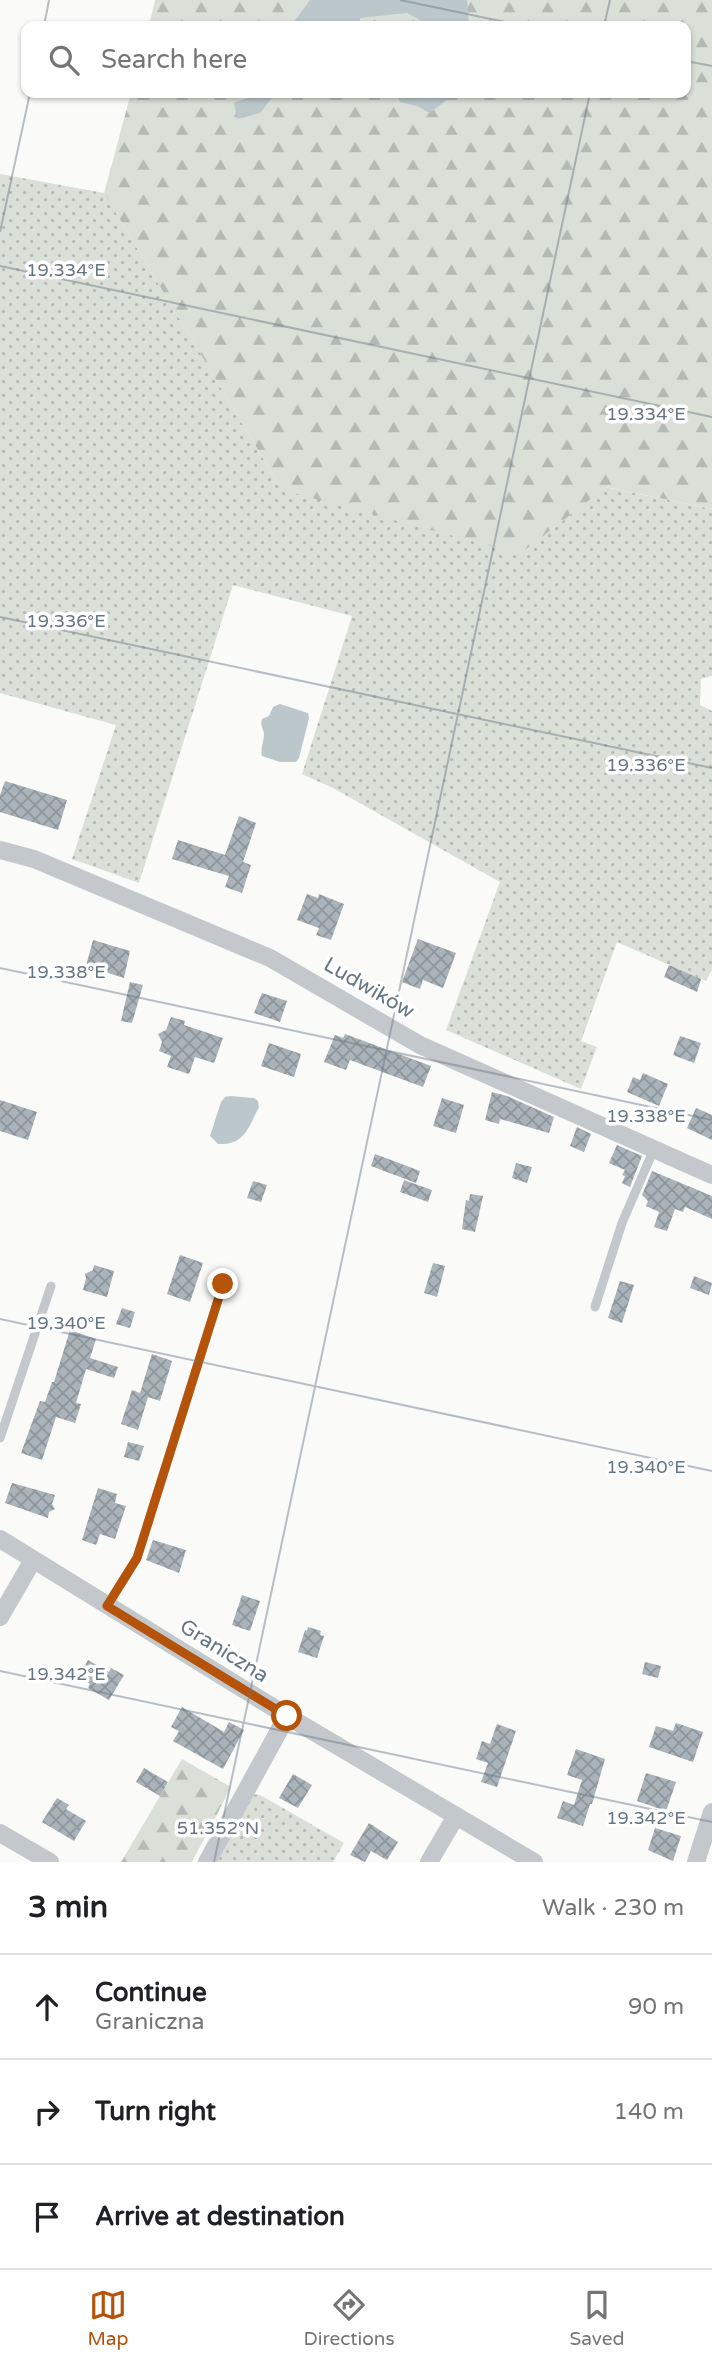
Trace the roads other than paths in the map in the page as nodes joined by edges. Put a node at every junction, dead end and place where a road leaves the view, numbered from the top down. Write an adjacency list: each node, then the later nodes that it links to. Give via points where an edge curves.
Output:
1 (0, 850): 2 (street, Ludwików, via 34,859 270,958 420,1045)
2 (654, 1149): 3 (street, Ludwików); 6 (lane, via 622,1223)
3 (712, 1175)
4 (223, 1284): 10 (lane, via 137,1558)
5 (51, 1286): 7 (lane)
6 (595, 1307)
7 (0, 1438)
8 (0, 1539): 9 (street, Graniczna)
9 (33, 1560): 10 (street, Graniczna); 11 (street)
10 (107, 1606): 12 (street, Graniczna)
11 (0, 1617)
12 (287, 1716): 14 (street, Graniczna); 17 (street)
13 (712, 1812): 20 (street)
14 (456, 1816): 18 (street); 19 (street, Graniczna)
15 (0, 1833): 16 (street)
16 (50, 1862)
17 (207, 1862)
18 (429, 1862)
19 (534, 1862)
20 (696, 1862)

